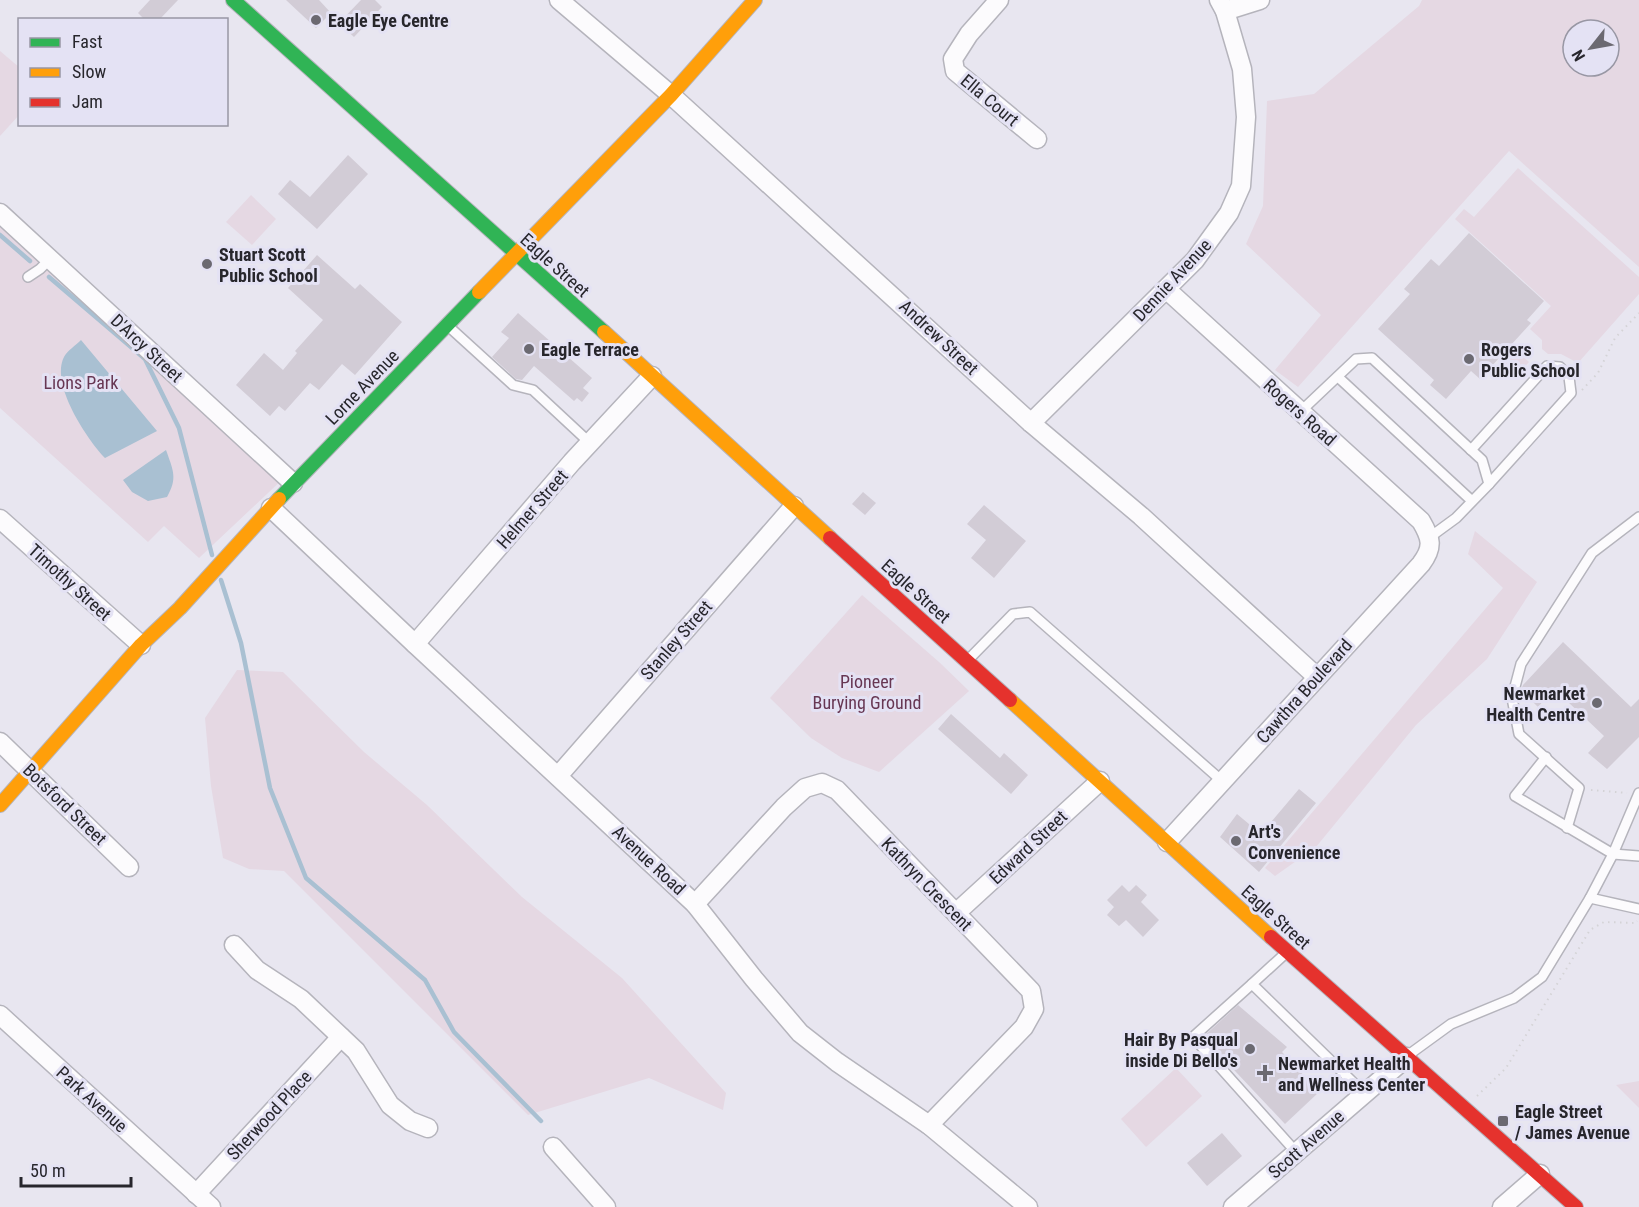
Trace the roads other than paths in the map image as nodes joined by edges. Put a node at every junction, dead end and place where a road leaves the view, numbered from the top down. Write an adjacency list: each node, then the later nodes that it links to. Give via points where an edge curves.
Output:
1 (233, 0): 10 (main road, Eagle Street)
2 (559, 0): 7 (street, Andrew Street)
3 (755, 0): 7 (main road, Lorne Avenue)
4 (999, 0): 8 (street, Ella Court, via 953,59 955,71)
5 (1260, 0): 6 (street)
6 (1222, 5): 13 (street, Dennie Avenue, via 1242,69 1246,117 1241,186 1229,213 1202,251)
7 (671, 95): 10 (main road, Lorne Avenue); 18 (street, Andrew Street)
8 (1037, 139)
9 (0, 213): 11 (street, D'Arcy Street)
10 (518, 254): 14 (main road, Lorne Avenue); 15 (main road, Eagle Street)
11 (50, 259): 12 (lane); 21 (street, D'Arcy Street)
12 (28, 277)
13 (1167, 289): 17 (street, Rogers Road); 18 (street, Dennie Avenue)
14 (447, 326): 19 (lane, via 513,385 533,390); 21 (main road, Lorne Avenue)
15 (652, 376): 19 (street, Helmer Street); 24 (main road, Eagle Street)
16 (1338, 377): 17 (lane); 20 (lane, via 1356,359 1371,358); 23 (lane)
17 (1300, 412): 28 (street, Rogers Road, via 1421,521)
18 (1031, 423): 32 (street, Andrew Street, via 1141,516)
19 (590, 443): 29 (street, Helmer Street)
20 (1471, 450): 22 (lane, via 1482,460); 22 (lane, via 1547,366 1560,367 1569,377 1571,393)
21 (293, 483): 25 (main road, Lorne Avenue)
22 (1489, 484): 23 (lane)
23 (1472, 501): 28 (lane)
24 (794, 506): 31 (main road, Eagle Street); 36 (street, Stanley Street)
25 (270, 508): 29 (street, Avenue Road); 30 (main road, Lorne Avenue, via 180,608)
26 (1639, 517): 34 (lane, via 1592,553 1521,664 1512,698 1519,734)
27 (0, 519): 30 (street, Timothy Street)
28 (1430, 537): 32 (street, Cawthra Boulevard, via 1428,555 1421,564)
29 (415, 644): 36 (street, Avenue Road)
30 (141, 645): 35 (main road, Lorne Avenue)
31 (967, 661): 37 (main road, Eagle Street); 38 (lane, via 1012,614 1030,612)
32 (1317, 677): 38 (street, Cawthra Boulevard)
33 (0, 742): 35 (street, Botsford Street)
34 (1546, 757): 41 (lane, via 1579,788); 41 (lane, via 1515,796)
35 (30, 769): 40 (main road, Lorne Avenue); 45 (street, Botsford Street)
36 (558, 776): 47 (street, Avenue Road)
37 (1100, 781): 42 (main road, Eagle Street); 49 (street, Edward Street)
38 (1222, 781): 42 (street, Cawthra Boulevard)
39 (1638, 793): 43 (lane)
40 (0, 804)
41 (1567, 828): 43 (lane)
42 (1167, 842): 51 (main road, Eagle Street)
43 (1613, 854): 44 (lane); 46 (lane)
44 (1639, 856)
45 (129, 867)
46 (1590, 898): 48 (lane); 55 (lane, via 1542,977 1514,998 1451,1023)
47 (695, 904): 49 (street, Kathryn Crescent, via 784,807 805,788 822,783 837,789); 57 (street, Avenue Road, via 800,1033)
48 (1639, 909)
49 (956, 913): 57 (street, Kathryn Crescent, via 1031,991 1034,1009 1024,1027)
50 (234, 945): 54 (street, via 257,970 301,999)
51 (1287, 951): 52 (lane); 55 (main road, Eagle Street)
52 (1252, 984): 56 (lane); 60 (lane, via 1193,1037)
53 (0, 1015): 62 (street, Park Avenue)
54 (341, 1037): 58 (street, via 356,1051 390,1105 410,1121); 62 (street, Sherwood Place)
55 (1407, 1057): 56 (street, Scott Avenue); 61 (main road, Eagle Street)
56 (1364, 1094): 60 (street, Scott Avenue)
57 (929, 1125): 63 (street, Avenue Road)
58 (429, 1128)
59 (553, 1147): 65 (street)
60 (1296, 1152): 66 (street, Scott Avenue)
61 (1540, 1174): 67 (street); 68 (main road, Eagle Street)
62 (196, 1194): 64 (street, Park Avenue)
63 (1016, 1204)
64 (211, 1207)
65 (606, 1207)
66 (1233, 1207)
67 (1502, 1207)
68 (1576, 1207)

